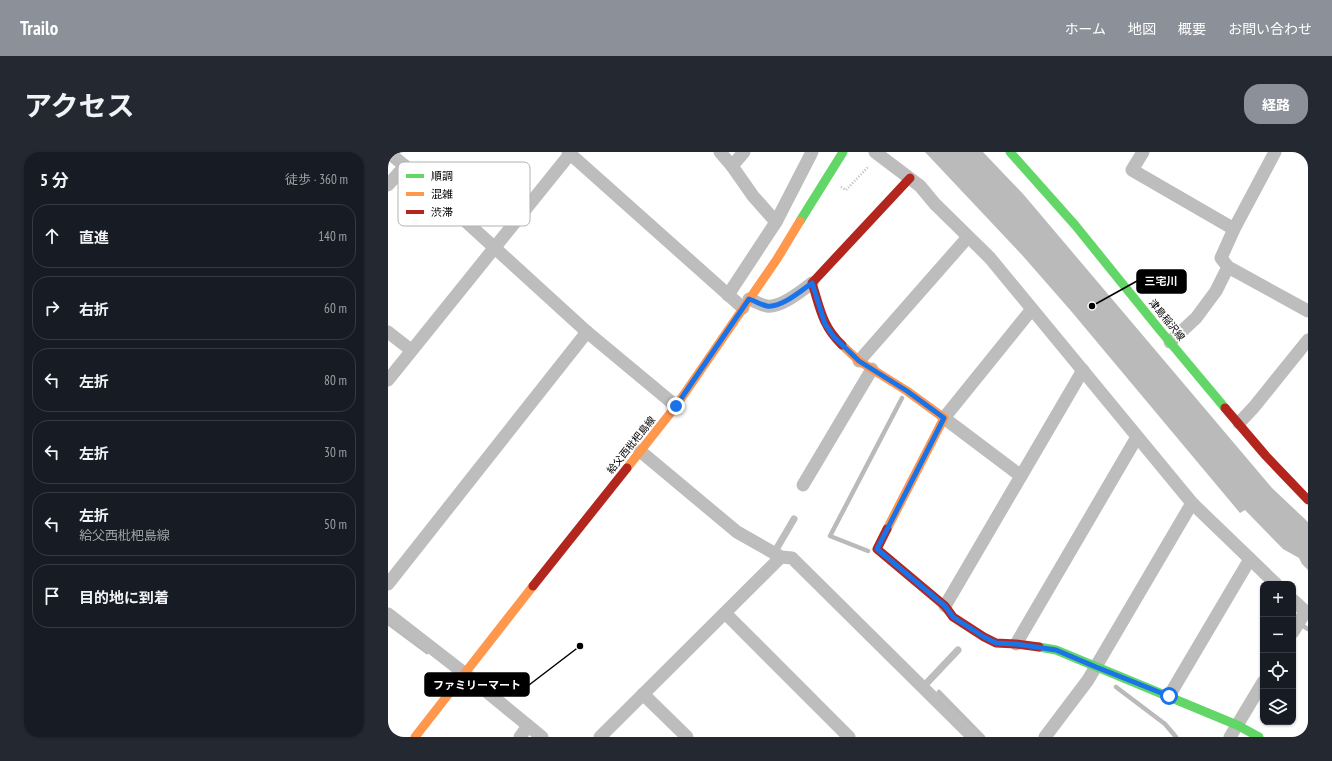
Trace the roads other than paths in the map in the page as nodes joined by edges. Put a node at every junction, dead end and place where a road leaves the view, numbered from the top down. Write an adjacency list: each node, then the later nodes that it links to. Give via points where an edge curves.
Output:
1 (388, 152): 11 (street)
2 (720, 152): 12 (street)
3 (744, 152): 12 (street)
4 (812, 152): 17 (street)
5 (843, 152): 26 (main road, 給父西枇杷島線, via 777,259)
6 (1010, 152): 32 (main road, 津島稲沢線, via 1075,225)
7 (1143, 152): 20 (street, via 1132,170)
8 (1275, 152): 20 (street)
9 (569, 153): 16 (street); 25 (street)
10 (877, 154): 14 (street)
11 (400, 162)
12 (732, 166): 17 (street, via 753,196)
13 (398, 174): 15 (street)
14 (910, 178): 21 (street); 24 (main road)
15 (388, 185)
16 (530, 203)
17 (776, 222): 25 (street)
18 (471, 226): 22 (street)
19 (512, 226): 22 (street)
20 (1234, 229): 23 (street, via 1221,258)
21 (968, 237): 27 (street, via 990,258); 34 (street)
22 (495, 248): 30 (street); 33 (street)
23 (1228, 267): 28 (street); 32 (street, via 1216,291 1196,318)
24 (812, 283): 26 (street, via 794,297 777,304 768,306); 34 (main road, via 825,324 834,337)
25 (728, 295): 26 (street)
26 (746, 303): 38 (main road, 給父西枇杷島線)
27 (1032, 308): 36 (street); 39 (street)
28 (1308, 311)
29 (388, 332): 33 (street)
30 (587, 332): 38 (street); 51 (street)
31 (1308, 340): 40 (street, via 1254,408)
32 (1170, 342): 40 (main road, 津島稲沢線)
33 (411, 350): 37 (street)
34 (859, 361): 35 (main road)
35 (872, 369): 39 (main road); 44 (street)
36 (1083, 370): 41 (street); 43 (street)
37 (388, 380)
38 (676, 406): 42 (main road, 給父西枇杷島線)
39 (944, 418): 43 (street); 53 (main road, via 877,549)
40 (1238, 423): 45 (main road, 津島稲沢線)
41 (1137, 437): 46 (street); 58 (street)
42 (640, 451): 48 (street, via 736,532); 61 (main road, 給父西枇杷島線)
43 (1021, 476): 53 (street)
44 (803, 485)
45 (1308, 500)
46 (1192, 503): 49 (street); 60 (street)
47 (794, 519): 48 (lane)
48 (778, 555): 54 (street); 62 (street, via 792,558)
49 (1250, 559): 50 (street); 65 (street)
50 (1273, 581)
51 (388, 584)
52 (1296, 603): 55 (street)
53 (945, 606): 58 (main road, via 953,617 984,637 996,643)
54 (725, 613): 64 (street); 73 (street)
55 (1307, 613): 57 (street)
56 (388, 614): 61 (street)
57 (1296, 628)
58 (1016, 644): 60 (main road, via 1056,650)
59 (958, 650): 62 (lane)
60 (1096, 667): 65 (main road); 75 (street)
61 (464, 673): 67 (street); 68 (main road, 給父西枇杷島線)
62 (923, 687): 74 (street)
63 (1260, 687): 66 (street)
64 (643, 694): 71 (street); 72 (street)
65 (1169, 696): 66 (main road)
66 (1238, 725): 76 (street); 77 (main road)
67 (528, 726): 69 (street); 70 (street)
68 (415, 737)
69 (520, 737)
70 (542, 737)
71 (600, 737)
72 (687, 737)
73 (849, 737)
74 (973, 737)
75 (1045, 737)
76 (1230, 737)
77 (1259, 737)

